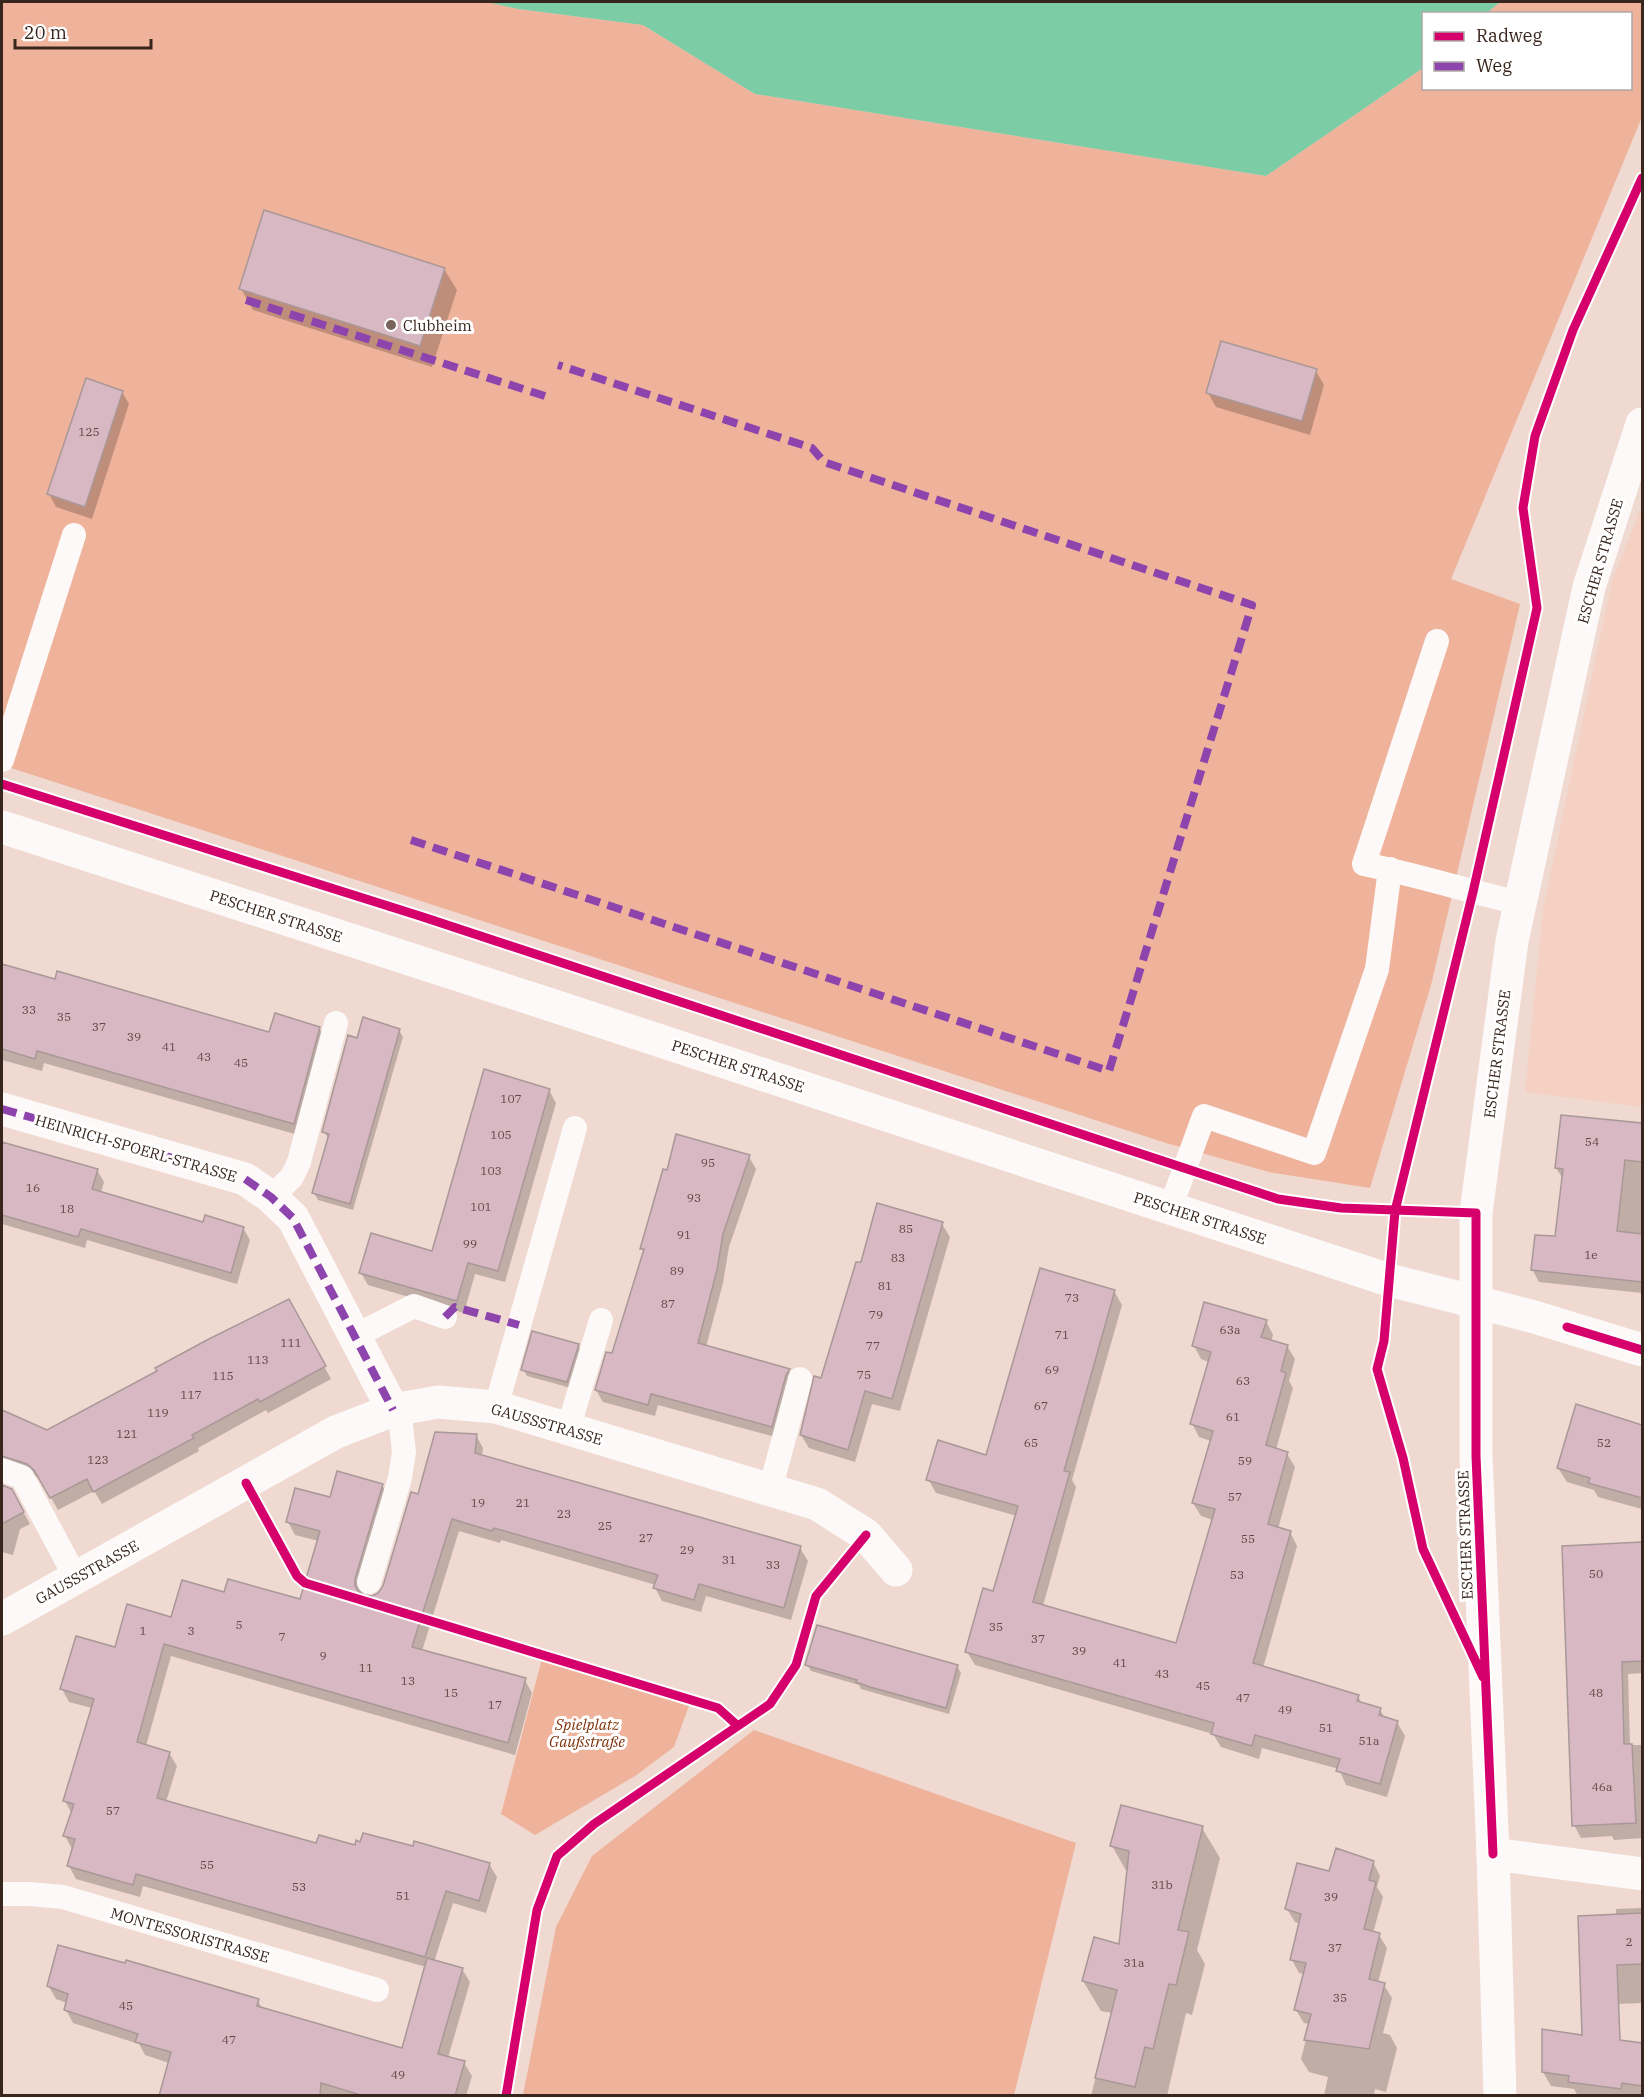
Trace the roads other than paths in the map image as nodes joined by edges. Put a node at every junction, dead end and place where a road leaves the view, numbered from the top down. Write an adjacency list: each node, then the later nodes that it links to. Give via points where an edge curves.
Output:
1 (1642, 424): 7 (street, ESCHER STRASSE, via 1589,587)
2 (74, 535): 4 (lane)
3 (1437, 641): 6 (lane, via 1364,864)
4 (2, 760)
5 (2, 827): 12 (street, PESCHER STRASSE)
6 (1390, 869): 7 (lane); 12 (lane, via 1377,969 1314,1153 1204,1116)
7 (1520, 903): 13 (street, ESCHER STRASSE, via 1476,1213)
8 (336, 1023): 11 (lane, via 299,1162 292,1177)
9 (2, 1109): 11 (street, HEINRICH-SPOERL-STRASSE, via 245,1179)
10 (575, 1128): 19 (lane)
11 (271, 1197): 16 (street, HEINRICH-SPOERL-STRASSE, via 293,1218)
12 (1170, 1209): 13 (street, PESCHER STRASSE, via 1389,1280)
13 (1476, 1302): 17 (street, PESCHER STRASSE); 28 (street, ESCHER STRASSE, via 1476,1456)
14 (445, 1317): 16 (lane, via 414,1306)
15 (601, 1320): 21 (lane)
16 (355, 1336): 20 (street, HEINRICH-SPOERL-STRASSE)
17 (1642, 1350)
18 (800, 1379): 23 (lane)
19 (496, 1407): 20 (street, GAUSSSTRASSE, via 438,1402); 21 (street, GAUSSSTRASSE)
20 (393, 1410): 25 (street, GAUSSSTRASSE, via 336,1432); 26 (lane, via 401,1425 404,1452)
21 (568, 1429): 23 (street, GAUSSSTRASSE)
22 (2, 1470): 25 (lane, via 22,1478)
23 (770, 1490): 24 (street, GAUSSSTRASSE, via 817,1504 866,1535)
24 (896, 1570)
25 (76, 1578): 27 (street, GAUSSSTRASSE)
26 (369, 1581)
27 (2, 1619)
28 (1493, 1854): 29 (street); 32 (street, ESCHER STRASSE)
29 (1642, 1874)
30 (2, 1894): 31 (lane, MONTESSORISTRASSE, via 63,1897)
31 (377, 1990)
32 (1500, 2096)

